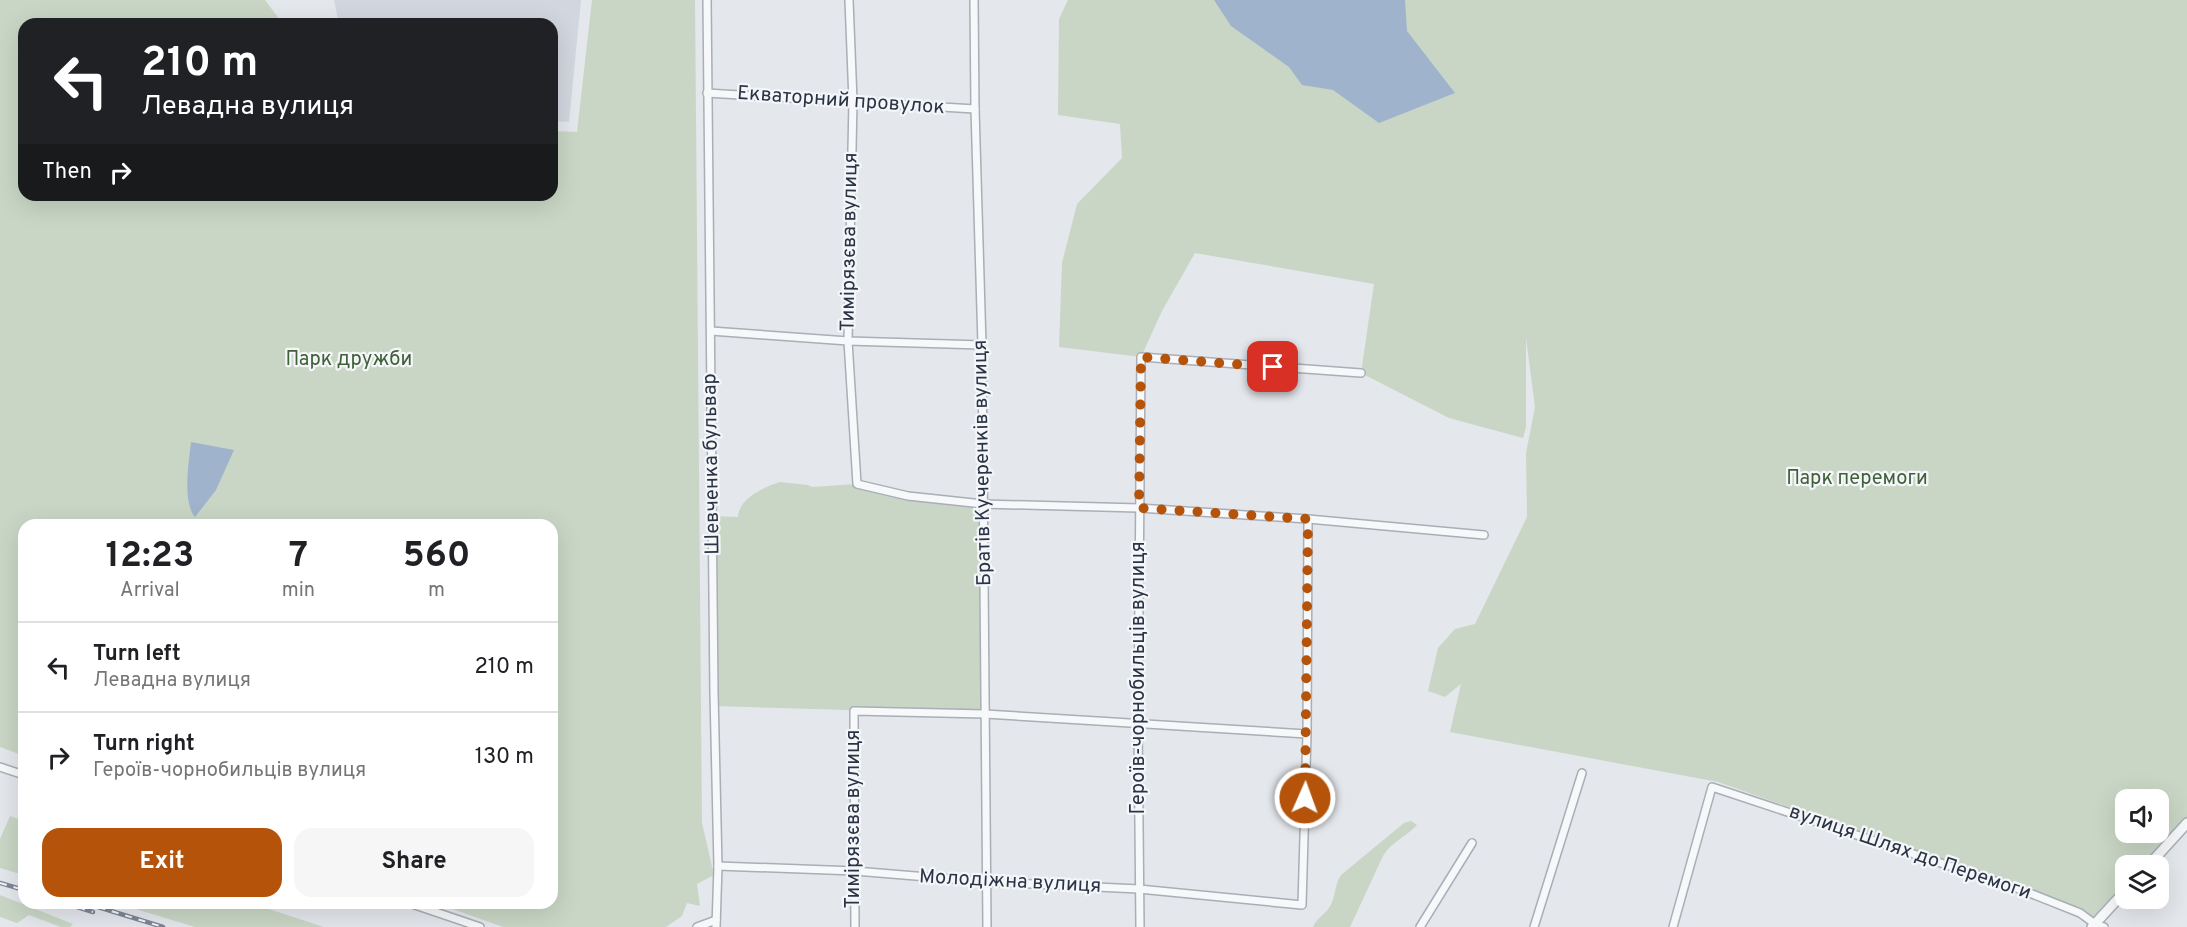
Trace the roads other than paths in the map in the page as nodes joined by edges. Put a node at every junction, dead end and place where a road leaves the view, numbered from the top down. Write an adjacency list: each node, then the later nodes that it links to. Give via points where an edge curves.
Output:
1 (707, 0): 4 (street, Шевченка бульвар)
2 (849, 0): 5 (street, Тимірязєва вулиця)
3 (974, 0): 6 (street, Братів Кучеренків вулиця)
4 (707, 93): 5 (street, Екваторний провулок); 7 (street, Шевченка бульвар)
5 (853, 101): 6 (street, Екваторний провулок); 8 (street, Тимірязєва вулиця)
6 (975, 109): 9 (street, Братів Кучеренків вулиця)
7 (711, 331): 8 (street); 24 (street, Шевченка бульвар)
8 (848, 341): 9 (street); 11 (street, Тимірязєва вулиця, via 857,484 908,496)
9 (982, 345): 11 (street, Братів Кучеренків вулиця)
10 (1361, 373): 12 (street, Героїв-чорнобильців вулиця, via 1141,357)
11 (983, 504): 12 (street); 15 (street, Братів Кучеренків вулиця)
12 (1139, 508): 13 (street); 16 (street, Героїв-чорнобильців вулиця)
13 (1308, 519): 14 (street); 17 (street)
14 (1484, 535)
15 (985, 714): 16 (street); 25 (street, Тимірязєва вулиця, via 854,711); 26 (street, Братів Кучеренків вулиця)
16 (1138, 724): 17 (street); 27 (street, Героїв-чорнобильців вулиця)
17 (1307, 734): 27 (street, Молодіжна вулиця, via 1302,905)
18 (0, 767): 19 (street)
19 (18, 773)
20 (1582, 773): 38 (street)
21 (2187, 823): 23 (street)
22 (1472, 843): 37 (street)
23 (2158, 855)
24 (718, 866): 25 (street, Молодіжна вулиця); 30 (street, Шевченка бульвар)
25 (855, 871): 26 (street, Молодіжна вулиця); 34 (street, Тимірязєва вулиця)
26 (988, 882): 27 (street, Молодіжна вулиця); 35 (street, Братів Кучеренків вулиця)
27 (1139, 889): 36 (street, Героїв-чорнобильців вулиця)
28 (2115, 904): 31 (street)
29 (427, 909): 32 (street)
30 (716, 924): 33 (street)
31 (2097, 926): 39 (street, вулиця Шлях до Перемоги, via 2080,913 2022,890 1712,787)
32 (480, 927)
33 (697, 927)
34 (855, 927)
35 (987, 927)
36 (1140, 927)
37 (1420, 927)
38 (1534, 927)
39 (1673, 927)

